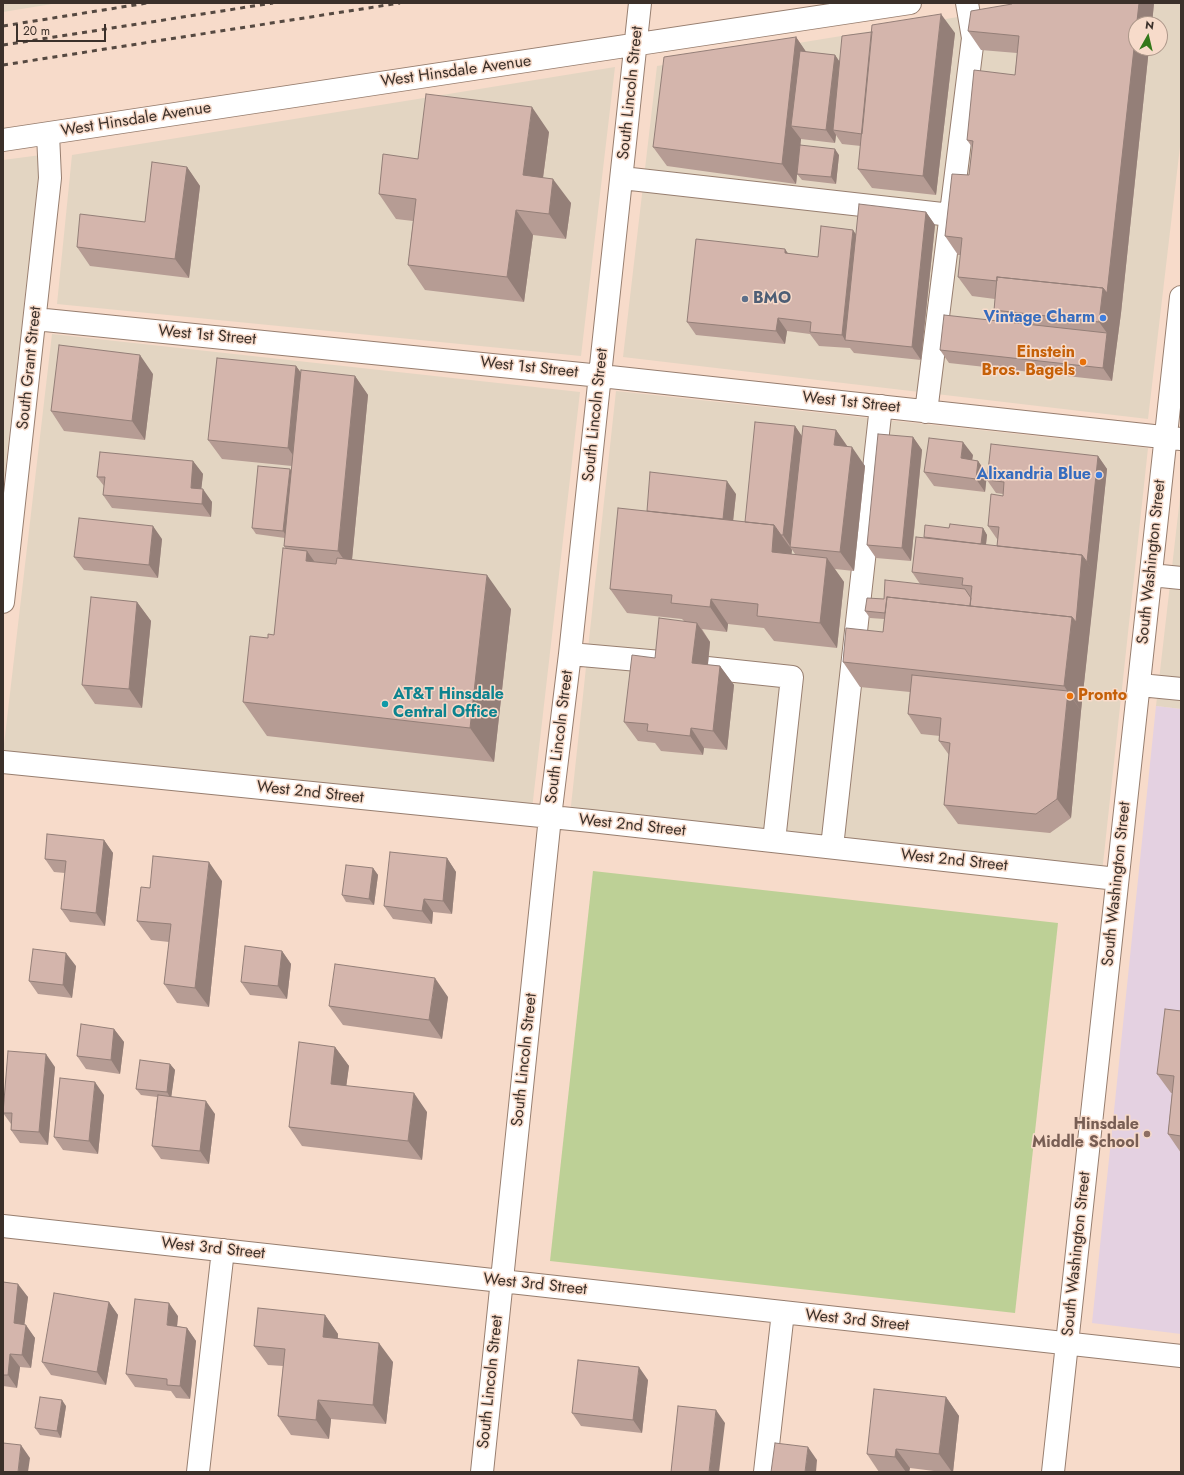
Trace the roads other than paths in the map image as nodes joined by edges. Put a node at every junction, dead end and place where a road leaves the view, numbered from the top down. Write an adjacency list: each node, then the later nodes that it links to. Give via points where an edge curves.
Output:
1 (640, 3): 4 (street, South Lincoln Street)
2 (910, 3): 4 (street, West Hinsdale Avenue)
3 (967, 3): 8 (street, via 973,38)
4 (636, 46): 5 (street, West Hinsdale Avenue); 7 (street, South Lincoln Street)
5 (48, 134): 6 (street, West Hinsdale Avenue); 10 (street, South Grant Street, via 50,178)
6 (3, 140)
7 (622, 178): 8 (street); 11 (street, South Lincoln Street)
8 (951, 215): 13 (street)
9 (1181, 297): 14 (street, South Washington Street)
10 (35, 319): 11 (street, West 1st Street); 15 (street, South Grant Street)
11 (601, 376): 12 (street, West 1st Street); 19 (street, South Lincoln Street)
12 (881, 406): 13 (street, West 1st Street); 27 (street)
13 (926, 412): 14 (street, West 1st Street)
14 (1173, 439): 16 (street, South Washington Street)
15 (11, 467): 18 (street, South Grant Street)
16 (1151, 575): 17 (street); 22 (street, South Washington Street)
17 (1181, 578)
18 (3, 602)
19 (570, 654): 20 (street); 25 (street, South Lincoln Street)
20 (670, 663)
21 (707, 668): 26 (street, via 792,676)
22 (1140, 685): 23 (street); 28 (street, South Washington Street)
23 (1181, 689)
24 (3, 762): 25 (street, West 2nd Street)
25 (550, 817): 26 (street, West 2nd Street); 31 (street, South Lincoln Street)
26 (774, 841): 27 (street, West 2nd Street)
27 (832, 847): 28 (street, West 2nd Street)
28 (1117, 879): 33 (street, South Washington Street)
29 (3, 1226): 30 (street, West 3rd Street)
30 (223, 1250): 31 (street, West 3rd Street); 35 (street)
31 (502, 1281): 32 (street, West 3rd Street); 36 (street, South Lincoln Street)
32 (782, 1312): 33 (street, West 3rd Street); 37 (street)
33 (1067, 1344): 34 (street, West 3rd Street); 38 (street, South Washington Street)
34 (1181, 1356)
35 (198, 1472)
36 (482, 1472)
37 (765, 1472)
38 (1053, 1472)

